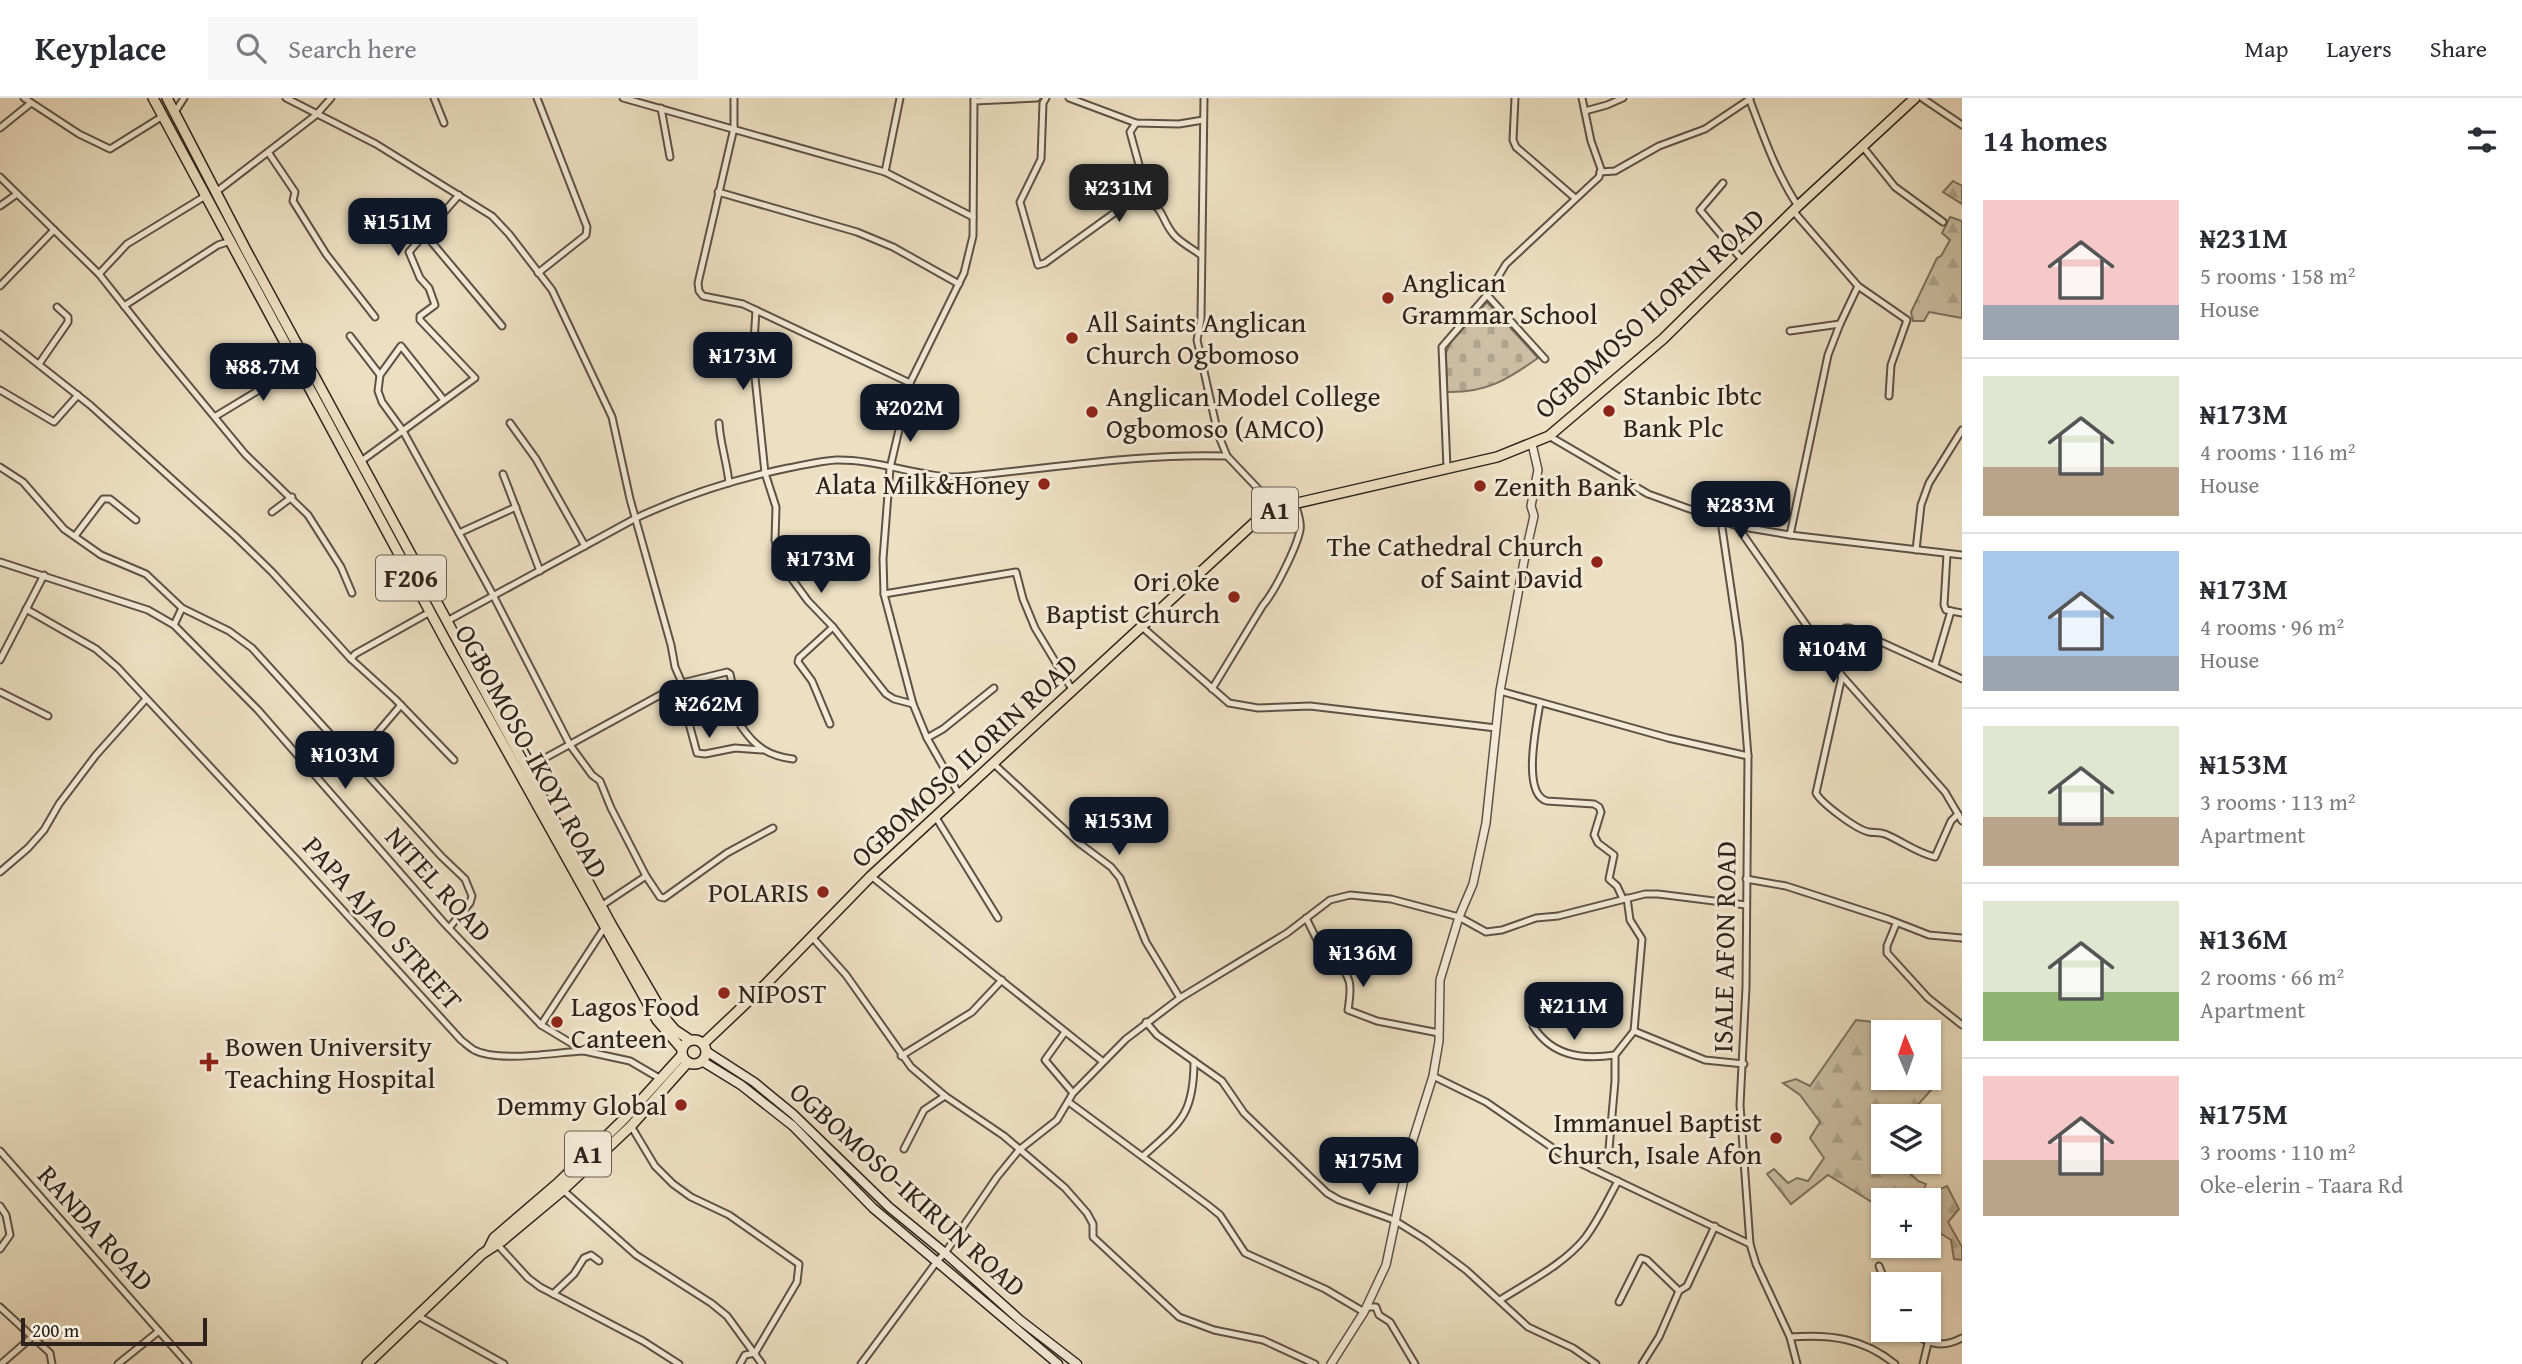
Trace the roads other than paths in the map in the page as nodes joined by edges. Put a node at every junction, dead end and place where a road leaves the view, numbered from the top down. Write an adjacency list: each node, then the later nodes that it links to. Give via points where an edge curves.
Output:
1 (24, 98): 23 (street)
2 (153, 98): 28 (main road, OGBOMOSO-IKOYI ROAD / F206)
3 (167, 98): 26 (main road, OGBOMOSO-IKOYI ROAD / F206)
4 (184, 98): 26 (street)
5 (286, 98): 27 (street)
6 (331, 98): 27 (street)
7 (434, 98): 30 (street)
8 (537, 98): 57 (street, via 587,227 586,235)
9 (623, 98): 24 (street)
10 (734, 98): 34 (street)
11 (900, 98): 38 (street)
12 (1037, 98): 21 (street); 22 (street)
13 (1069, 98): 31 (street)
14 (1204, 98): 29 (street)
15 (1515, 98): 46 (street, via 1516,147)
16 (1582, 98): 25 (street)
17 (1623, 98): 25 (street)
18 (1749, 98): 39 (street, via 1705,130 1658,146 1615,172); 49 (street)
19 (1915, 98): 35 (main road, OGBOMOSO ILORIN ROAD / A1)
20 (1922, 98): 32 (street)
21 (974, 99): 50 (street)
22 (1044, 101): 47 (street, via 1041,159 1020,202 1038,265 1130,200)
23 (30, 103): 28 (street, via 110,149); 33 (street)
24 (661, 108): 34 (street); 37 (street)
25 (1585, 111): 39 (street)
26 (175, 112): 44 (main road, OGBOMOSO-IKOYI ROAD / F206)
27 (316, 115): 36 (street); 45 (street, via 376,144)
28 (163, 116): 44 (main road, OGBOMOSO-IKOYI ROAD / F206)
29 (1203, 120): 31 (street); 55 (street)
30 (444, 123)
31 (1136, 123): 47 (street, via 1130,132)
32 (1962, 125)
33 (0, 128)
34 (734, 128): 38 (street); 42 (street)
35 (1863, 147): 49 (main road, OGBOMOSO ILORIN ROAD / A1); 51 (street, via 1895,187)
36 (268, 152): 44 (street); 66 (street, via 295,192 293,201 326,254)
37 (670, 157)
38 (884, 172): 50 (street)
39 (1600, 172): 46 (street)
40 (0, 177): 43 (street)
41 (1723, 183): 56 (street, via 1700,211)
42 (719, 192): 59 (street, via 857,232); 65 (street, via 699,291)
43 (17, 194): 48 (street); 52 (street)
44 (212, 195): 54 (main road, OGBOMOSO-IKOYI ROAD / F206); 58 (street, via 127,244); 89 (main road, OGBOMOSO-IKOYI ROAD / F206)
45 (459, 195): 53 (street); 57 (street, via 492,216)
46 (1575, 198): 62 (street, via 1506,264)
47 (1149, 201): 55 (street, via 1164,215 1175,236)
48 (0, 206)
49 (1796, 209): 56 (main road, OGBOMOSO ILORIN ROAD / A1); 61 (street)
50 (973, 217): 59 (street, via 973,236)
51 (1943, 222)
52 (54, 230): 58 (street); 60 (street)
53 (425, 233): 68 (street); 80 (street, via 409,251 435,305 420,320 475,378)
54 (231, 241): 64 (street); 74 (main road, OGBOMOSO-IKOYI ROAD / F206)
55 (1202, 255): 88 (street, via 1197,340)
56 (1743, 261): 86 (main road, OGBOMOSO ILORIN ROAD / A1, via 1662,339)
57 (538, 273): 103 (street, via 552,290 612,417)
58 (99, 274): 64 (street)
59 (958, 284): 76 (street)
60 (0, 286)
61 (1858, 286): 67 (street); 79 (street, via 1907,320 1891,365)
62 (1487, 295): 72 (street); 92 (street, via 1442,347)
63 (57, 306): 73 (street, via 68,322)
64 (124, 306): 81 (street)
65 (756, 310): 76 (street); 93 (street, via 753,358)
66 (375, 317)
67 (1840, 324): 69 (street); 108 (street, via 1828,355)
68 (502, 326)
69 (1790, 331)
70 (0, 334): 73 (street)
71 (350, 336): 75 (street)
72 (1545, 359)
73 (39, 363): 78 (street)
74 (297, 367): 81 (street); 123 (main road, OGBOMOSO-IKOYI ROAD / F206)
75 (380, 375): 80 (street, via 401,346); 85 (street, via 382,402)
76 (910, 383): 91 (street)
77 (0, 390): 78 (street, via 54,422)
78 (78, 395): 130 (street, via 236,537)
79 (1889, 396)
80 (443, 400): 85 (street)
81 (216, 416): 97 (street, via 245,454)
82 (510, 423): 110 (street)
83 (719, 423): 95 (street)
84 (1962, 430): 111 (street, via 1920,505)
85 (403, 431): 89 (street); 107 (street)
86 (1549, 436): 87 (main road, OGBOMOSO ILORIN ROAD / A1); 105 (street, via 1648,494)
87 (1532, 444): 92 (main road, OGBOMOSO ILORIN ROAD / A1); 139 (street, via 1538,470 1531,506 1534,516)
88 (1227, 456): 91 (street, via 1169,455 958,477); 96 (street)
89 (360, 462): 125 (main road, OGBOMOSO-IKOYI ROAD / F206)
90 (0, 467): 109 (street, via 23,482)
91 (890, 468): 93 (street, via 836,460); 118 (street)
92 (1447, 468): 98 (main road, OGBOMOSO ILORIN ROAD / A1)
93 (765, 473): 95 (street); 128 (street, via 776,507 775,540 782,565)
94 (503, 474): 99 (street)
95 (729, 483): 103 (street)
96 (1264, 495): 100 (street); 102 (street)
97 (292, 497): 101 (street); 117 (street, via 309,515)
98 (1296, 503): 100 (main road, OGBOMOSO ILORIN ROAD / A1); 137 (street, via 1301,525 1297,541 1271,597)
99 (516, 507): 107 (street); 115 (street)
100 (1280, 507): 102 (main road, OGBOMOSO ILORIN ROAD / A1)
101 (272, 512)
102 (1268, 513): 127 (main road, OGBOMOSO ILORIN ROAD / A1)
103 (636, 518): 110 (street); 135 (street)
104 (136, 520): 109 (street, via 110,499 103,499)
105 (1721, 521): 106 (street); 152 (street, ISALE AFON ROAD, via 1739,643)
106 (1737, 526): 108 (street); 129 (street)
107 (459, 533): 119 (street)
108 (1790, 535): 111 (street)
109 (75, 536): 120 (street, via 101,555 146,574)
110 (585, 546): 115 (street)
111 (1916, 550): 112 (street)
112 (1947, 554): 113 (street); 122 (street, via 1944,605)
113 (1962, 555)
114 (0, 562): 116 (street, NITEL ROAD)
115 (540, 571): 119 (street)
116 (44, 575): 121 (street); 126 (street, NITEL ROAD, via 148,610)
117 (352, 593)
118 (884, 594): 138 (street, via 1016,572 1035,628); 144 (street)
119 (494, 596): 125 (street); 150 (street)
120 (182, 608): 126 (street); 153 (street, via 242,639)
121 (26, 609): 131 (street); 141 (street, PAPA AJAO STREET, via 96,649)
122 (1951, 611): 124 (street); 132 (street)
123 (430, 612): 130 (street); 142 (main road, OGBOMOSO-IKOYI ROAD / F206)
124 (1962, 613)
125 (447, 621): 142 (main road, OGBOMOSO-IKOYI ROAD / F206)
126 (174, 625): 175 (street, NITEL ROAD, via 258,710)
127 (1141, 626): 137 (street); 138 (main road, OGBOMOSO ILORIN ROAD / A1)
128 (833, 627): 144 (street, via 886,694); 147 (street, via 798,662 812,681)
129 (1826, 650): 132 (street, via 1850,628); 133 (street)
130 (351, 659): 145 (street)
131 (0, 660)
132 (1935, 665): 134 (street)
133 (1842, 676): 159 (street, via 1945,792); 159 (street, via 1816,793 1820,801 1859,828 1882,832 1935,857)
134 (1962, 678)
135 (682, 683): 150 (street); 151 (street, via 730,674 741,726); 151 (street, via 697,753)
136 (994, 688): 149 (street)
137 (1212, 689): 148 (street, via 1229,703 1242,706 1310,706)
138 (1073, 691): 156 (main road, OGBOMOSO ILORIN ROAD / A1)
139 (1500, 691): 143 (street); 148 (street)
140 (0, 692): 146 (street)
141 (146, 699): 163 (street, via 96,755 44,830); 188 (street, PAPA AJAO STREET, via 461,1040 475,1051 493,1054 546,1056)
142 (484, 702): 157 (main road, OGBOMOSO-IKOYI ROAD / F206); 174 (main road, OGBOMOSO-IKOYI ROAD / F206)
143 (1539, 703): 152 (street); 167 (street, via 1532,759 1538,795 1541,800 1599,807 1594,835 1598,844 1614,855 1609,879)
144 (913, 704): 149 (street)
145 (401, 705): 153 (street); 155 (street)
146 (48, 716)
147 (830, 724)
148 (1496, 728): 170 (street, via 1486,823 1473,884)
149 (927, 738): 158 (street)
150 (570, 745): 157 (street); 164 (street, via 600,780)
151 (762, 750): 154 (street)
152 (1748, 756): 166 (street, ISALE AFON ROAD)
153 (355, 759): 175 (street, via 471,889 470,902)
154 (793, 759)
155 (454, 760)
156 (995, 765): 158 (main road, OGBOMOSO ILORIN ROAD / A1); 179 (street, via 1121,878 1146,942)
157 (525, 769): 169 (main road, OGBOMOSO-IKOYI ROAD / F206)
158 (960, 796): 160 (main road, OGBOMOSO ILORIN ROAD / A1)
159 (1958, 814): 161 (street)
160 (935, 816): 165 (main road, OGBOMOSO ILORIN ROAD / A1); 171 (street)
161 (1962, 821)
162 (773, 828): 164 (street, via 727,853 664,898)
163 (0, 872)
164 (646, 876): 169 (street)
165 (871, 876): 176 (main road, OGBOMOSO ILORIN ROAD / A1); 178 (street)
166 (1746, 879): 168 (street, ISALE AFON ROAD); 173 (street, via 1786,886)
167 (1625, 899): 168 (street, via 1658,894); 170 (street, via 1493,932); 184 (street, via 1630,920 1642,939)
168 (1746, 905): 195 (street, ISALE AFON ROAD)
169 (601, 906): 187 (main road, OGBOMOSO-IKOYI ROAD / F206, via 668,1022)
170 (1459, 917): 172 (street, via 1391,899 1350,895 1330,900); 186 (street, via 1440,979)
171 (998, 918)
172 (1306, 918): 179 (street); 186 (street, via 1321,948 1348,973 1348,1010 1377,1021)
173 (1896, 924): 177 (street, via 1930,935); 183 (street, via 1887,953 1928,998)
174 (605, 927): 181 (street); 190 (main road, OGBOMOSO-IKOYI ROAD / F206, via 657,1020)
175 (449, 928): 181 (street, NITEL ROAD)
176 (813, 937): 189 (main road, OGBOMOSO ILORIN ROAD / A1); 192 (street, via 846,975)
177 (1962, 938)
178 (1002, 980): 185 (street); 192 (street, via 972,1012)
179 (1180, 998): 180 (street)
180 (1146, 1022): 193 (street); 194 (street)
181 (541, 1026): 188 (street, NITEL ROAD)
182 (1533, 1026): 191 (street, via 1545,1042 1569,1054 1588,1059)
183 (1962, 1026)
184 (1634, 1031): 191 (street); 195 (street, via 1705,1060)
185 (1065, 1032): 193 (street); 198 (street, via 1045,1059)
186 (1439, 1033): 196 (street)
187 (690, 1041): 189 (main road, via 698,1040); 190 (main road, A1)
188 (584, 1051): 197 (street, NITEL ROAD, via 629,1061)
189 (703, 1052): 190 (main road, via 695,1063); 215 (main road, OGBOMOSO-IKIRUN ROAD, via 793,1114 867,1187); 216 (main road, OGBOMOSO-IKIRUN ROAD, via 793,1126 873,1208)
190 (684, 1055): 197 (main road, A1); 201 (main road, A1)
191 (1615, 1055): 206 (street, via 1609,1149)
192 (901, 1056): 199 (street)
193 (1102, 1061): 198 (street)
194 (1194, 1061): 205 (street, via 1182,1119); 210 (street, via 1222,1081 1244,1113 1327,1193)
195 (1744, 1064): 213 (street, ISALE AFON ROAD, via 1741,1105)
196 (1433, 1076): 206 (street, via 1486,1102 1555,1150); 210 (street)
197 (659, 1078): 212 (main road, A1, via 624,1119)
198 (1073, 1093): 200 (street)
199 (945, 1096): 202 (street, via 924,1110); 203 (street)
200 (1070, 1103): 203 (street, via 1057,1120); 205 (street)
201 (631, 1126): 208 (main road, A1); 232 (street, via 673,1184 729,1214 799,1264 797,1282)
202 (904, 1149)
203 (1019, 1150): 215 (street); 245 (street, via 1076,1199 1093,1224 1093,1237 1179,1317 1263,1340)
204 (1, 1155): 227 (street, RANDA ROAD)
205 (1143, 1156): 225 (street, via 1220,1215 1245,1253)
206 (1592, 1169): 207 (street)
207 (1618, 1181): 211 (street); 222 (street, via 1575,1248)
208 (563, 1191): 212 (main road, A1); 232 (street, via 636,1255 727,1316)
209 (0, 1206): 214 (street, via 10,1235)
210 (1394, 1220): 222 (street); 225 (street, via 1386,1265)
211 (1715, 1226): 213 (street); 220 (street, via 1687,1286)
212 (494, 1243): 221 (street, via 528,1278); 226 (main road, A1)
213 (1750, 1244): 229 (street, ISALE AFON ROAD)
214 (0, 1249)
215 (945, 1254): 216 (street); 244 (main road, OGBOMOSO-IKIRUN ROAD)
216 (937, 1260): 242 (street); 243 (main road, OGBOMOSO-IKIRUN ROAD)
217 (599, 1261): 221 (street, via 588,1255)
218 (1879, 1266): 219 (street)
219 (1881, 1272)
220 (1679, 1291): 223 (street, via 1641,1258); 249 (street)
221 (553, 1294): 239 (street)
222 (1500, 1300): 248 (street, via 1528,1327)
223 (1619, 1302)
224 (0, 1307): 228 (street)
225 (1364, 1312): 246 (street); 247 (street, via 1376,1307)
226 (418, 1316): 237 (main road, A1); 238 (street)
227 (159, 1331): 235 (street); 236 (street, RANDA ROAD)
228 (32, 1337): 233 (street); 234 (street, via 50,1353)
229 (1790, 1337): 250 (street, ISALE AFON ROAD); 251 (street, via 1853,1340)
230 (1962, 1338): 231 (street, via 1953,1343)
231 (1928, 1343): 252 (street)
232 (755, 1353): 240 (street, via 745,1355); 241 (street)
233 (1, 1364)
234 (52, 1364)
235 (118, 1364)
236 (188, 1364)
237 (366, 1364)
238 (504, 1364)
239 (679, 1364)
240 (740, 1364)
241 (762, 1364)
242 (861, 1364)
243 (1058, 1364)
244 (1077, 1364)
245 (1315, 1364)
246 (1331, 1364)
247 (1415, 1364)
248 (1596, 1364)
249 (1642, 1364)
250 (1797, 1364)
251 (1895, 1364)
252 (1923, 1364)

